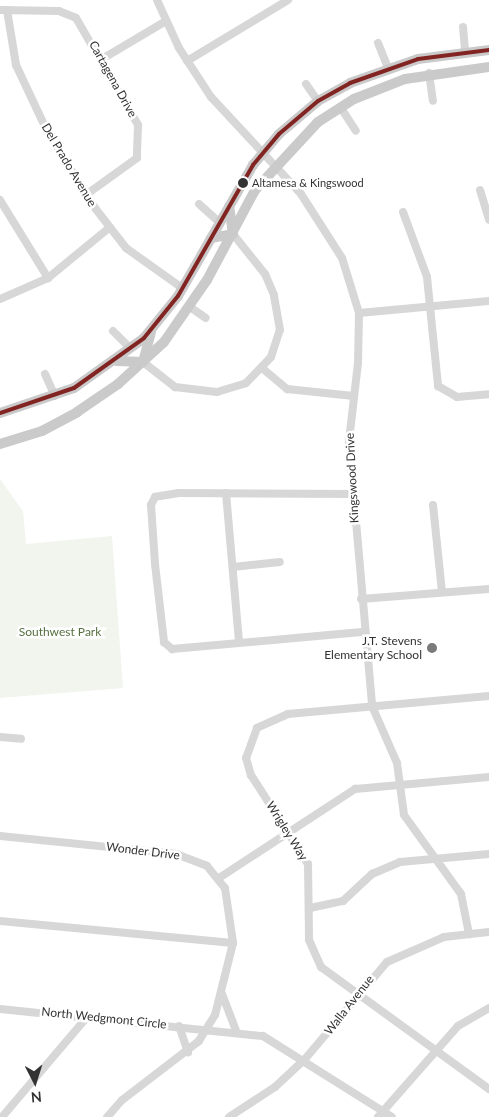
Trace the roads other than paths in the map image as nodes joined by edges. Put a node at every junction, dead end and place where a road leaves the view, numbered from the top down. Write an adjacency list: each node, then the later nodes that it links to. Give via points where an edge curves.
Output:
1 (157, 0): 4 (street, Kingswood Drive)
2 (288, 0): 10 (street)
3 (4, 10): 9 (street, Cartagena Drive, via 69,14); 24 (street, Del Prado Avenue, via 16,65 48,133)
4 (166, 22): 9 (street); 10 (street, Kingswood Drive)
5 (463, 27): 8 (street)
6 (378, 43): 12 (street)
7 (489, 50): 8 (main road)
8 (465, 52): 12 (main road)
9 (102, 59): 24 (street, Cartagena Drive, via 138,125 140,143 131,165)
10 (187, 61): 21 (street, Kingswood Drive, via 211,97)
11 (489, 66): 13 (main road)
12 (388, 68): 14 (main road)
13 (429, 73): 16 (main road); 18 (street)
14 (365, 77): 16 (main road); 17 (main road)
15 (306, 84): 17 (street)
16 (371, 92): 19 (main road)
17 (318, 102): 21 (main road)
18 (433, 102)
19 (341, 108): 20 (street); 22 (main road, via 318,122)
20 (356, 131)
21 (262, 154): 22 (street, Kingswood Drive); 27 (main road)
22 (274, 165): 32 (main road); 41 (street, Kingswood Drive, via 331,235)
23 (480, 190): 29 (street)
24 (87, 194): 31 (street, Del Prado Avenue)
25 (0, 201): 34 (street)
26 (199, 204): 30 (street)
27 (229, 204): 30 (main road); 32 (main road)
28 (403, 212): 40 (street, via 418,244)
29 (489, 220)
30 (219, 222): 33 (main road)
31 (110, 228): 34 (street); 36 (street, Del Prado Avenue, via 143,262)
32 (232, 234): 33 (main road); 35 (main road); 49 (street, via 265,274 277,307 277,346)
33 (210, 238): 36 (main road)
34 (48, 278): 37 (street)
35 (204, 285): 36 (main road); 39 (main road)
36 (182, 288): 42 (main road, via 188,297); 44 (main road)
37 (0, 299)
38 (489, 302): 40 (street)
39 (190, 307): 42 (main road); 43 (street)
40 (431, 307): 41 (street); 51 (street, via 438,386 450,395)
41 (359, 313): 53 (street, Kingswood Drive)
42 (183, 316): 48 (main road)
43 (206, 318)
44 (152, 329): 46 (main road); 48 (main road)
45 (114, 331): 46 (street)
46 (131, 349): 47 (main road)
47 (115, 362): 48 (main road); 52 (main road)
48 (143, 362): 49 (street, via 176,387 204,393 236,388); 55 (main road, via 77,412 42,431)
49 (262, 368): 53 (street, via 287,389)
50 (45, 374): 52 (street)
51 (489, 394)
52 (55, 396): 54 (main road)
53 (354, 396): 57 (street, Kingswood Drive, via 349,441)
54 (0, 413)
55 (0, 444)
56 (226, 493): 57 (street); 60 (street); 65 (street, via 160,496 151,505 164,642 170,648)
57 (352, 494): 63 (street, Kingswood Drive)
58 (433, 506): 62 (street)
59 (280, 562): 60 (street)
60 (233, 567): 65 (street)
61 (489, 589): 62 (street)
62 (442, 592): 63 (street)
63 (361, 599): 64 (street, Kingswood Drive)
64 (364, 632): 65 (street); 67 (street, Kingswood Drive)
65 (239, 642)
66 (489, 696): 67 (street, Wrigley Way)
67 (372, 706): 71 (street, Kingswood Drive, via 397,763); 72 (street, Wrigley Way, via 288,714 266,723 252,734 247,766)
68 (0, 737): 69 (street)
69 (21, 739)
70 (489, 777): 71 (street)
71 (400, 784): 72 (street, via 355,790); 75 (street, Kingswood Drive, via 404,815)
72 (289, 832): 76 (street); 77 (street, Wrigley Way, via 308,864)
73 (0, 836): 76 (street, Wonder Drive, via 176,854 197,860)
74 (489, 854): 75 (street)
75 (436, 859): 77 (street, via 383,868 343,901); 80 (street, Kingswood Drive, via 461,894)
76 (219, 878): 81 (street, via 227,897)
77 (310, 908): 83 (street, Wrigley Way, via 309,940 315,959)
78 (0, 921): 81 (street)
79 (489, 932): 80 (street, Walla Avenue)
80 (469, 934): 83 (street, Walla Avenue, via 444,937 399,954)
81 (232, 943): 82 (street)
82 (222, 994): 88 (street); 89 (street)
83 (355, 995): 90 (street, Wrigley Way); 92 (street, Walla Avenue)
84 (489, 1008): 90 (street, via 471,1014)
85 (0, 1009): 86 (street, North Wedgmont Circle)
86 (88, 1016): 87 (street, North Wedgmont Circle); 95 (street)
87 (180, 1026): 88 (street, North Wedgmont Circle); 91 (street)
88 (207, 1028): 89 (street, North Wedgmont Circle); 91 (street)
89 (236, 1031): 92 (street, North Wedgmont Circle, via 263,1036)
90 (436, 1050): 93 (street, Wrigley Way); 94 (street)
91 (188, 1052): 96 (street, via 122,1100)
92 (305, 1059): 94 (street, North Wedgmont Circle); 97 (street, Walla Avenue, via 275,1087)
93 (489, 1089)
94 (380, 1114): 98 (street, North Wedgmont Circle)
95 (2, 1117)
96 (107, 1117)
97 (229, 1117)
98 (392, 1117)

